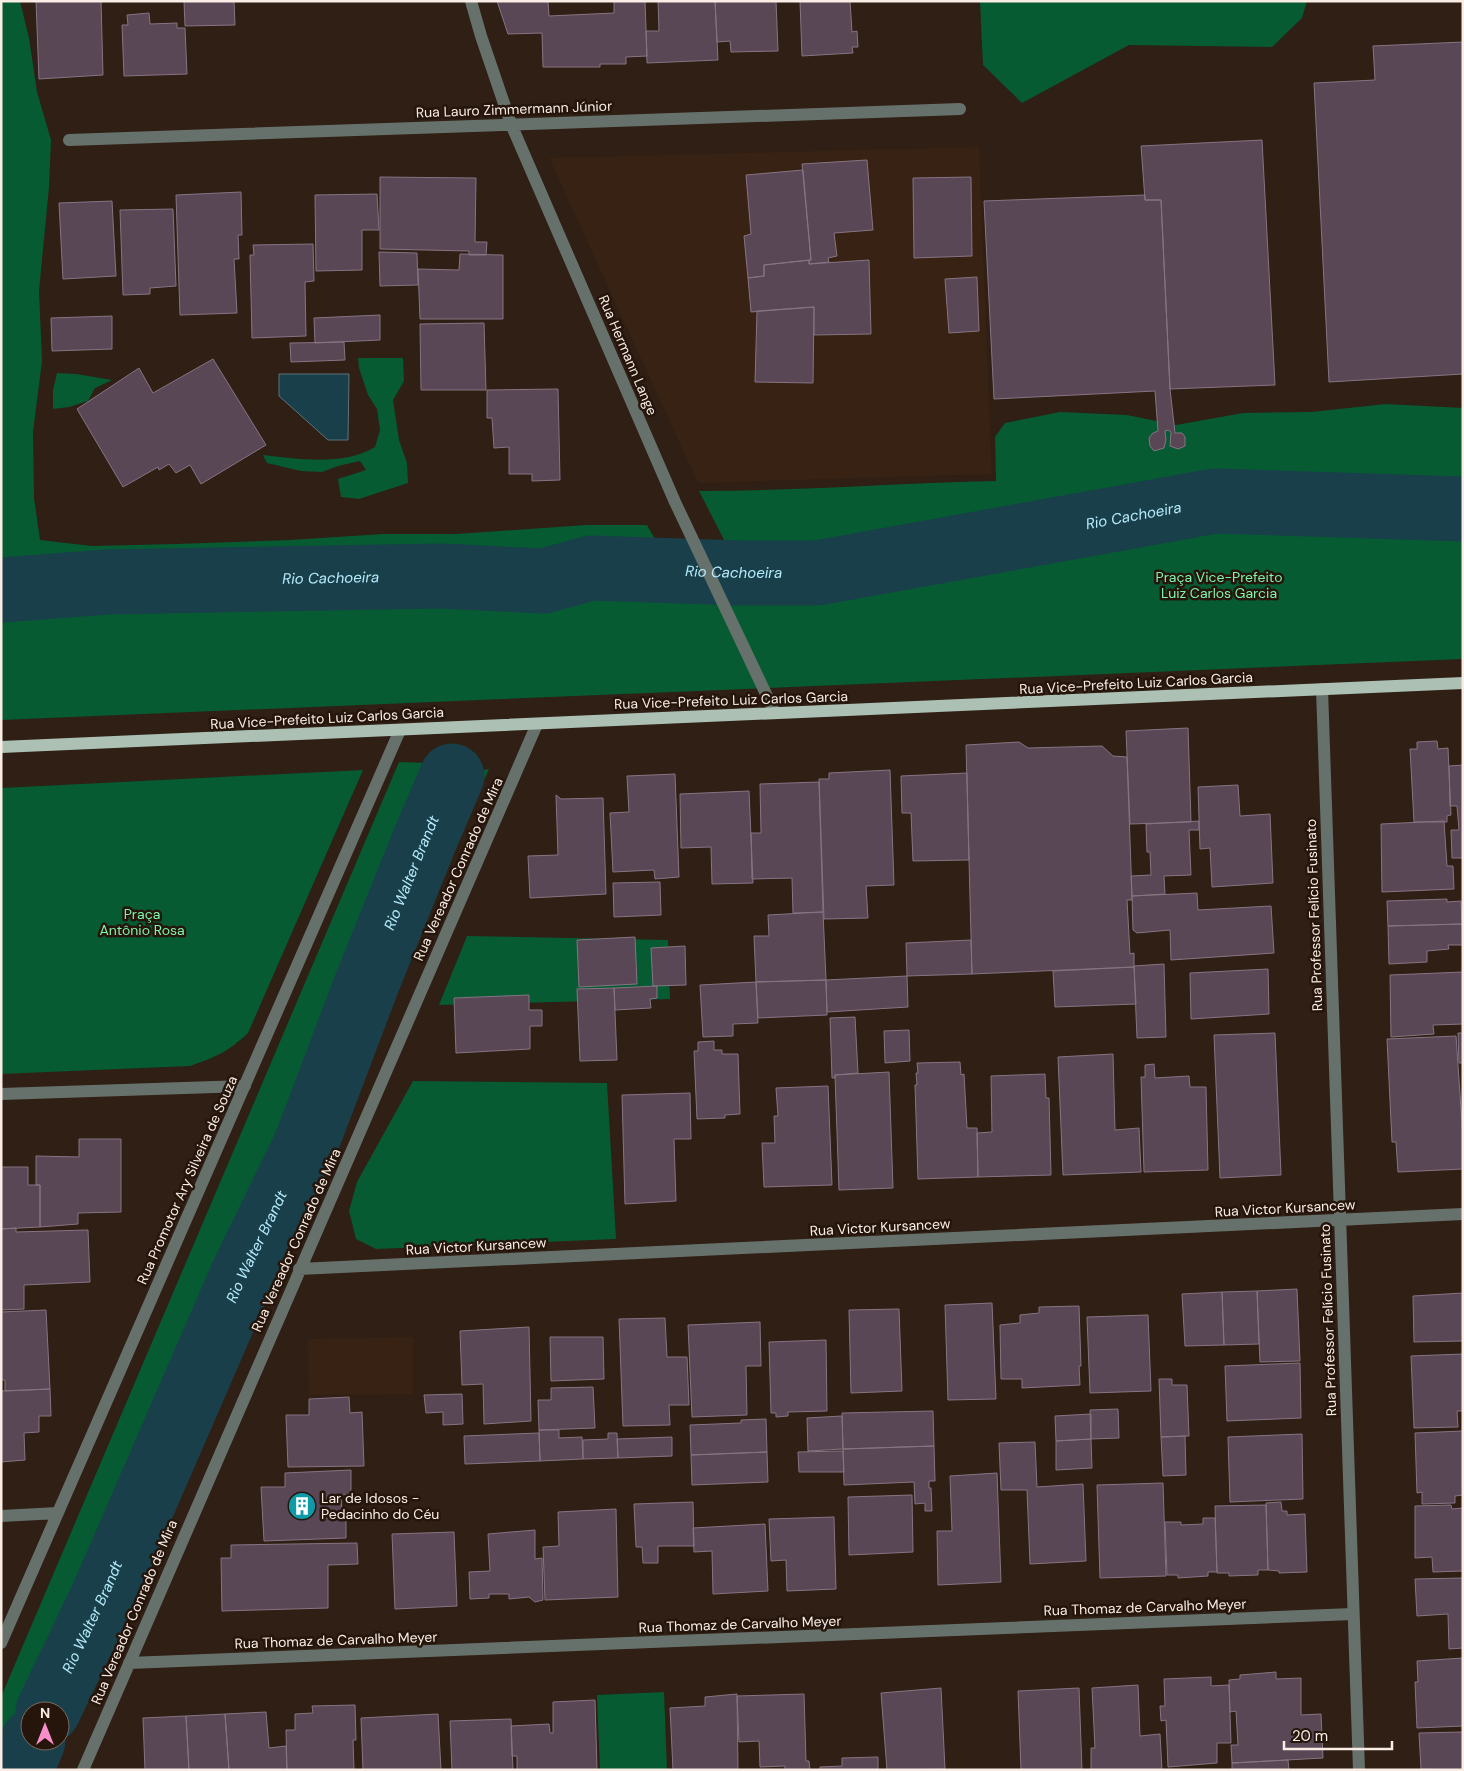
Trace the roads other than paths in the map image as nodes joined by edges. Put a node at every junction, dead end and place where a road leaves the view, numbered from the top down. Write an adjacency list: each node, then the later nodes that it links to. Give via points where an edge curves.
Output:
1 (471, 1): 3 (street, Rua Hermann Lange)
2 (960, 108): 3 (street, Rua Lauro Zimmermann Júnior)
3 (511, 124): 4 (street, Rua Lauro Zimmermann Júnior); 7 (street, Rua Hermann Lange, via 675,502)
4 (69, 140)
5 (1463, 683): 6 (main road, Rua Vice-Prefeito Luiz Carlos Garcia)
6 (1322, 690): 7 (main road, Rua Vice-Prefeito Luiz Carlos Garcia); 14 (street, Rua Professor Felício Fusinato)
7 (775, 713): 8 (main road, Rua Vice-Prefeito Luiz Carlos Garcia)
8 (537, 724): 9 (main road, Rua Vice-Prefeito Luiz Carlos Garcia); 15 (street, Rua Vereador Conrado de Mira)
9 (400, 730): 10 (main road, Rua Vice-Prefeito Luiz Carlos Garcia); 11 (street, Rua Promotor Ary Silveira de Souza)
10 (1, 747)
11 (245, 1086): 12 (street); 16 (street, Rua Promotor Ary Silveira de Souza)
12 (1, 1094)
13 (1463, 1214): 14 (street, Rua Victor Kursancew)
14 (1340, 1220): 15 (street, Rua Victor Kursancew); 18 (street, Rua Professor Felício Fusinato)
15 (299, 1269): 20 (street, Rua Vereador Conrado de Mira)
16 (58, 1513): 17 (street); 19 (street, Rua Promotor Ary Silveira de Souza)
17 (1, 1516)
18 (1353, 1614): 20 (street, Rua Thomaz de Carvalho Meyer); 22 (street, Rua Professor Felício Fusinato)
19 (1, 1643)
20 (128, 1663): 21 (street, Rua Vereador Conrado de Mira)
21 (83, 1770)
22 (1359, 1770)

